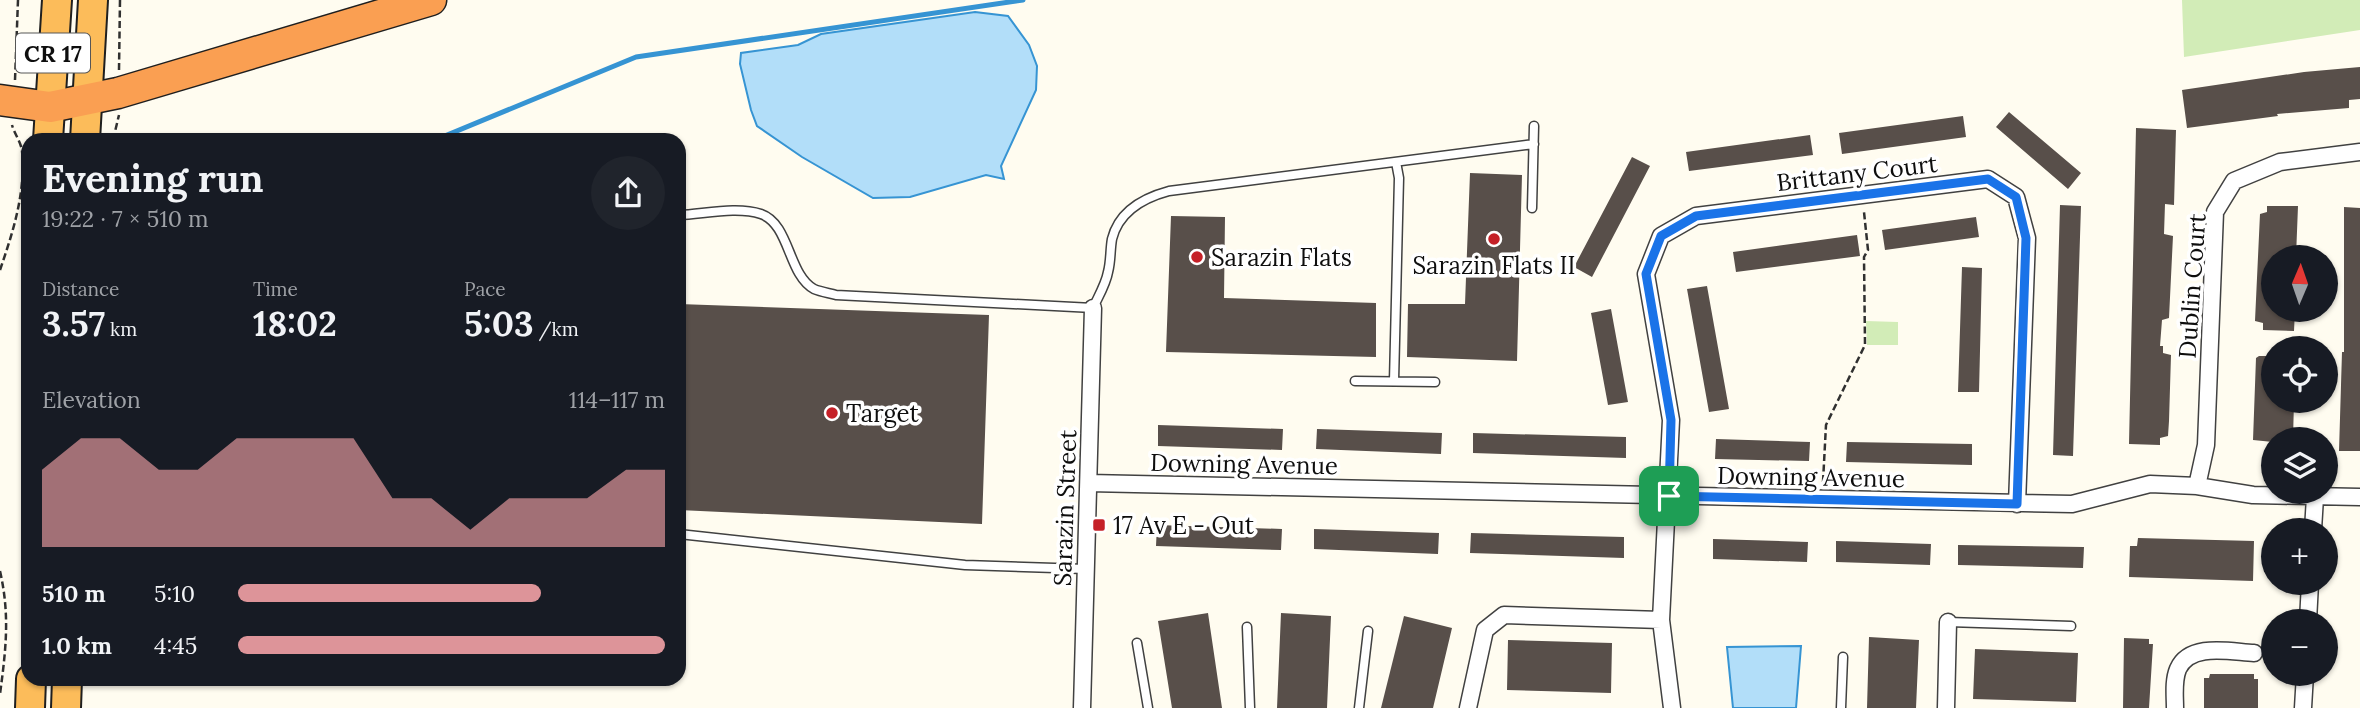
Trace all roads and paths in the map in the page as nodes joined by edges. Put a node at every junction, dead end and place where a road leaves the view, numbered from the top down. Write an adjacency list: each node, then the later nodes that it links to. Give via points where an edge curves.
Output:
1 (18, 0): 5 (path)
2 (57, 0): 7 (highway, CR 17)
3 (93, 0): 6 (highway, CR 17)
4 (431, 0): 6 (highway)
5 (8, 93): 7 (highway)
6 (87, 99): 7 (highway); 11 (highway, CR 17)
7 (50, 107): 10 (highway, CR 17)
8 (1534, 126): 12 (lane)
9 (12, 127): 13 (path)
10 (48, 133)
11 (85, 133)
12 (1534, 144): 15 (lane); 18 (lane)
13 (21, 145)
14 (2360, 152): 26 (street, Dublin Court, via 2280,162 2245,176 2234,181 2215,212 2206,445)
15 (1396, 162): 21 (lane, via 1147,197 1120,221 1113,236 1108,274); 23 (lane)
16 (21, 183): 20 (path, via 17,220)
17 (1861, 195): 28 (street, Brittany Court, via 1696,216 1661,236 1646,274 1671,420); 31 (path, via 1868,250 1864,257 1865,345 1826,425); 32 (street, Brittany Court, via 1988,179 2016,197 2026,238)
18 (1532, 208)
19 (686, 215): 21 (lane, via 748,211 765,215 776,226 802,278 814,289 836,295)
20 (0, 270)
21 (1093, 308): 25 (street, Sarazin Street)
22 (1355, 381): 23 (lane)
23 (1394, 381): 24 (lane)
24 (1435, 382)
25 (1089, 483): 28 (street, Downing Avenue); 34 (street, Sarazin Street)
26 (2197, 486): 27 (street, Downing Avenue); 32 (street, Downing Avenue, via 2150,484 2072,504)
27 (2261, 495)
28 (1669, 496): 31 (street, Downing Avenue); 36 (street, Brittany Court)
29 (2338, 498): 30 (street, Downing Avenue)
30 (2360, 498)
31 (1823, 500): 32 (street, Downing Avenue)
32 (2017, 504)
33 (686, 535): 34 (lane, via 965,565)
34 (1086, 569): 50 (street, Sarazin Street)
35 (0, 570): 47 (path, via 7,611)
36 (1661, 620): 54 (street, via 1504,615 1485,630); 55 (street, Brittany Court)
37 (1948, 622): 39 (lane); 57 (street)
38 (1247, 626): 52 (lane)
39 (2071, 626)
40 (1368, 631): 53 (lane)
41 (1137, 643): 51 (lane)
42 (2254, 653): 58 (street, via 2192,654 2178,670)
43 (1843, 657): 56 (lane)
44 (31, 686): 48 (highway)
45 (67, 686): 49 (highway)
46 (2304, 686): 59 (street)
47 (0, 694)
48 (30, 708)
49 (66, 708)
50 (1082, 708)
51 (1147, 708)
52 (1250, 708)
53 (1359, 708)
54 (1468, 708)
55 (1672, 708)
56 (1841, 708)
57 (1946, 708)
58 (2175, 708)
59 (2303, 708)

